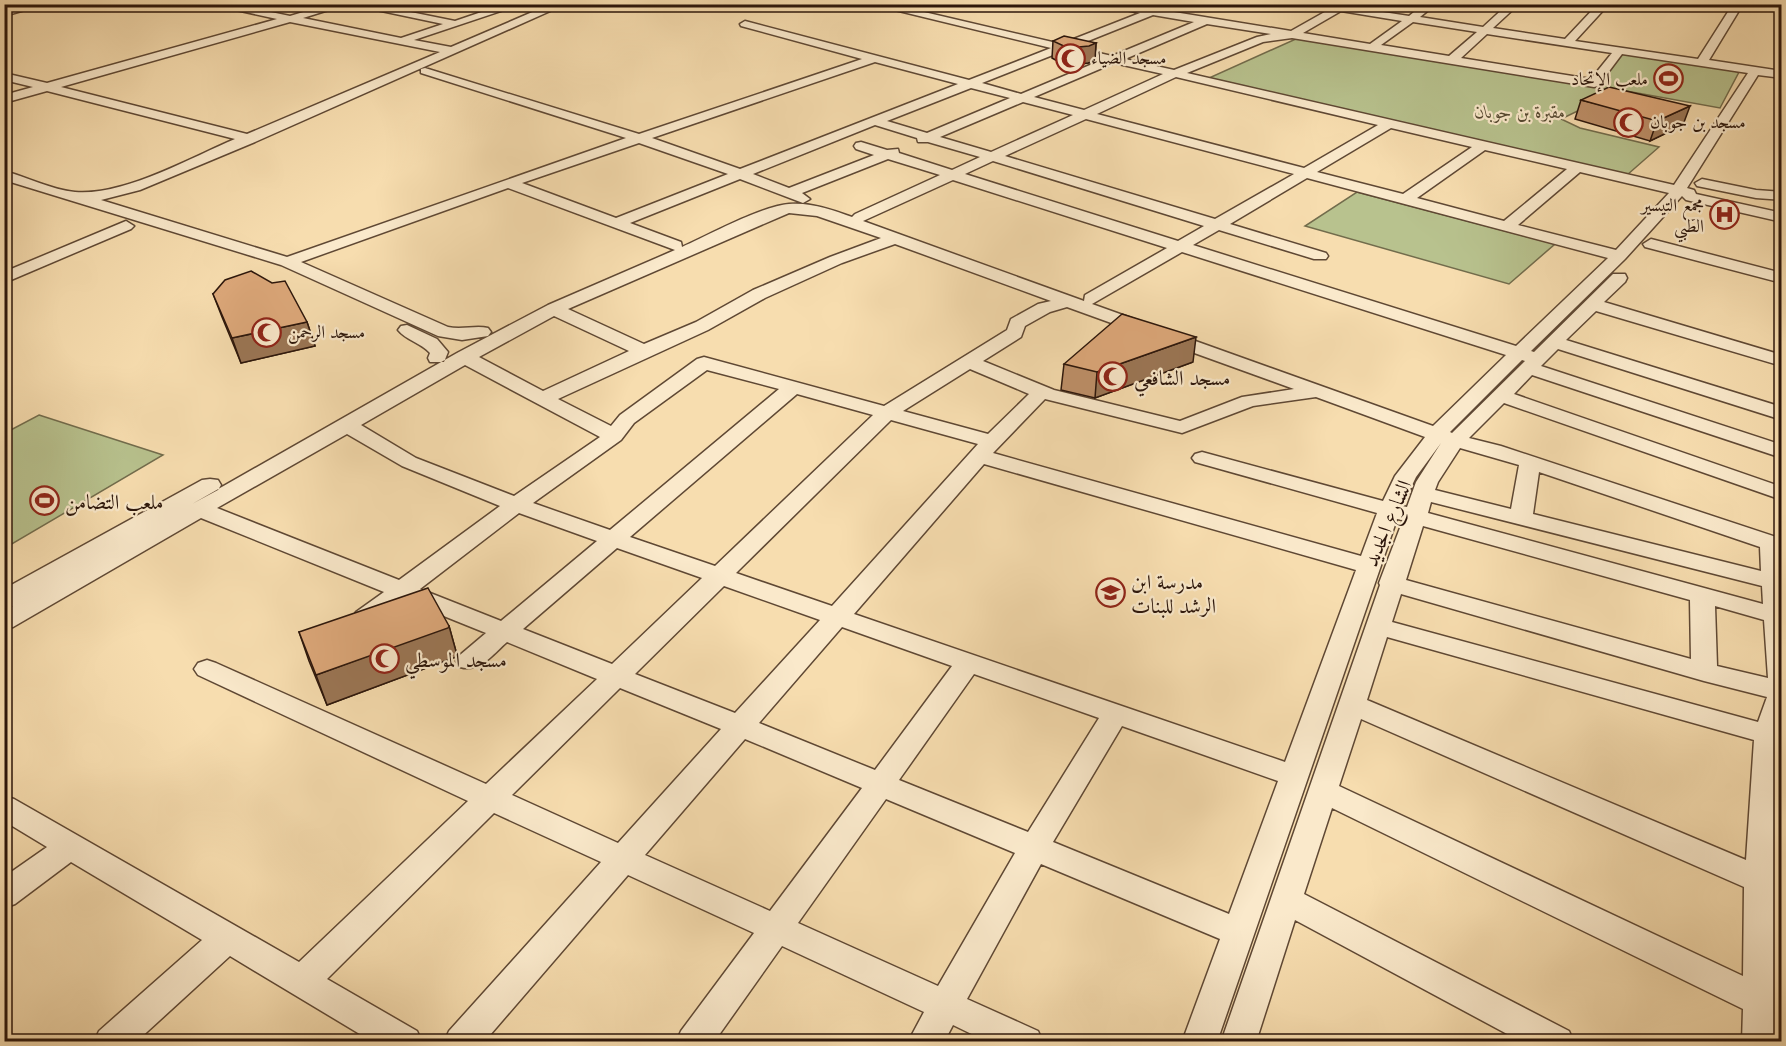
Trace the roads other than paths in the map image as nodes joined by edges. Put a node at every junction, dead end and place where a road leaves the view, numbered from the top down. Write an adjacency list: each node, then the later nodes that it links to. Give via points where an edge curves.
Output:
1 (41, 4): 17 (street)
2 (214, 4): 18 (street)
3 (343, 4): 18 (street)
4 (354, 4): 21 (street)
5 (517, 4): 21 (street)
6 (561, 4): 30 (street)
7 (577, 4): 36 (street)
8 (875, 4): 27 (street)
9 (1103, 4): 16 (street)
10 (1317, 4): 15 (street)
11 (1431, 4): 19 (street)
12 (1514, 4): 23 (street)
13 (1604, 4): 26 (street)
14 (1738, 4): 35 (street)
15 (1344, 6): 19 (street); 24 (street)
16 (1152, 12): 20 (street); 27 (street)
17 (4, 13)
18 (291, 19): 25 (street); 41 (street)
19 (1411, 19): 23 (street); 28 (street)
20 (1207, 21): 24 (street); 33 (street)
21 (456, 24): 25 (street)
22 (745, 24): 32 (street)
23 (1485, 30): 26 (street); 34 (street)
24 (1294, 34): 28 (street); 37 (street, via 1261,39)
25 (401, 41): 30 (street)
26 (1568, 42): 29 (street)
27 (1062, 47): 33 (street); 40 (street)
28 (1372, 47): 34 (street)
29 (1620, 50): 34 (street, via 1594,82); 35 (street)
30 (453, 51): 47 (street)
31 (890, 54): 32 (street)
32 (874, 59): 40 (street); 51 (street)
33 (1114, 59): 37 (street); 42 (street)
34 (1452, 60)
35 (1702, 62): 38 (street)
36 (421, 73): 48 (street); 51 (street)
37 (1176, 73): 44 (street); 46 (street)
38 (1769, 73): 64 (street, الشارع الجديد)
39 (4, 76): 41 (street)
40 (968, 84): 42 (street); 45 (street)
41 (47, 87): 43 (street); 50 (street)
42 (1021, 98): 44 (street); 49 (street)
43 (4, 99)
44 (1084, 115): 55 (street); 58 (street)
45 (874, 121): 49 (street); 61 (street)
46 (1390, 123): 52 (street); 58 (street)
47 (279, 127): 48 (street); 50 (street)
48 (293, 129): 66 (street)
49 (927, 137): 54 (street); 55 (street)
50 (250, 139): 66 (street)
51 (633, 141): 61 (street); 62 (street)
52 (1482, 145): 56 (street); 68 (street)
53 (861, 146): 54 (street)
54 (887, 154): 60 (street); 67 (street)
55 (993, 157): 60 (street); 75 (street)
56 (1577, 167): 64 (street); 77 (street)
57 (1722, 172): 65 (street, via 1770,184)
58 (1305, 173): 68 (street); 75 (street)
59 (4, 175): 69 (street)
60 (953, 175): 71 (street); 81 (street)
61 (734, 176): 67 (street); 74 (street)
62 (508, 183): 74 (street); 84 (street)
63 (4, 189): 69 (street)
64 (1691, 191): 65 (street); 72 (street); 79 (street, الشارع الجديد); 83 (street, الشارع الجديد)
65 (1781, 194)
66 (142, 196): 69 (street, via 101,196); 70 (street); 73 (street)
67 (788, 197): 71 (street); 80 (street)
68 (1405, 200): 77 (street)
69 (69, 202): 70 (street)
70 (100, 211): 73 (street); 76 (street)
71 (860, 217): 87 (street)
72 (1782, 218)
73 (151, 220): 84 (street)
74 (616, 223): 80 (street)
75 (1217, 225): 81 (street); 82 (street)
76 (126, 226): 85 (street); 91 (street, via 300,280)
77 (1506, 226): 83 (street)
78 (894, 238): 88 (street); 90 (street, via 813,210 788,207); 94 (street, via 769,289 702,326)
79 (1651, 244): 86 (street); 89 (street, الشارع الجديد)
80 (675, 245): 92 (street)
81 (1179, 247): 87 (street); 96 (street)
82 (1320, 256)
83 (1619, 256): 96 (street, الشارع الجديد)
84 (286, 262): 91 (street)
85 (4, 278)
86 (1782, 278)
87 (1091, 299): 108 (street)
88 (1068, 301): 98 (street, via 1044,308 1017,323 1015,333); 102 (street)
89 (1592, 304): 93 (street, الشارع الجديد); 97 (street)
90 (554, 309): 94 (street); 95 (street)
91 (399, 319): 92 (street, via 462,335); 99 (street, via 439,352)
92 (482, 332): 99 (street)
93 (1553, 342): 96 (street, الشارع الجديد); 106 (street)
94 (644, 351): 104 (street)
95 (464, 357): 99 (street); 104 (street)
96 (1527, 360): 103 (street, الشارع الجديد); 108 (street, الشارع الجديد); 111 (street)
97 (1782, 361)
98 (969, 362): 101 (street); 105 (street)
99 (435, 364): 107 (street); 129 (street)
100 (794, 387): 105 (street); 109 (street, via 704,363 627,419); 121 (street)
101 (1042, 392): 102 (street, via 1182,427 1249,401); 110 (street)
102 (1318, 392): 108 (street)
103 (1499, 395): 108 (street, الشارع الجديد); 115 (street)
104 (543, 398): 109 (street)
105 (888, 412): 110 (street); 124 (street)
106 (1782, 414)
107 (346, 425): 116 (street, via 409,462); 117 (street)
108 (1449, 434): 113 (street); 114 (street, الشارع الجديد); 118 (street, الشارع الجديد, via 1406,476)
109 (614, 436): 116 (street)
110 (986, 449): 123 (street); 132 (street)
111 (1782, 452)
112 (1202, 458): 118 (street)
113 (1530, 462): 120 (street); 122 (street)
114 (1423, 493): 119 (street, الشارع الجديد); 120 (street)
115 (1782, 494)
116 (516, 505): 121 (street); 127 (street)
117 (199, 509): 127 (street); 133 (street)
118 (1389, 510): 119 (street); 123 (street, الشارع الجديد)
119 (1414, 516): 125 (street, الشارع الجديد); 128 (street)
120 (1521, 517): 126 (street)
121 (612, 540): 124 (street); 135 (street)
122 (1776, 545): 126 (street)
123 (1369, 566): 146 (street, الشارع الجديد)
124 (720, 577): 132 (street); 140 (street)
125 (1391, 583): 134 (street, الشارع الجديد); 139 (street)
126 (1778, 583): 130 (street)
127 (402, 590): 131 (street); 135 (street)
128 (1702, 594): 130 (street); 139 (street)
129 (4, 600)
130 (1779, 615): 141 (street)
131 (365, 618)
132 (837, 618): 137 (street); 144 (street)
133 (4, 621)
134 (1378, 626): 142 (street, الشارع الجديد); 145 (street)
135 (504, 631): 136 (street); 140 (street)
136 (469, 661)
137 (968, 664): 143 (street); 147 (street)
138 (207, 669): 150 (street)
139 (1704, 672): 141 (street)
140 (616, 676): 144 (street); 150 (street)
141 (1782, 690): 145 (street)
142 (1351, 705): 149 (street, الشارع الجديد); 155 (street)
143 (1115, 714): 146 (street); 153 (street)
144 (740, 726): 147 (street); 154 (street)
145 (1775, 736): 148 (street)
146 (1295, 776): 159 (street, الشارع الجديد)
147 (880, 783): 153 (street); 158 (street)
148 (1774, 783): 155 (street)
149 (1323, 791): 157 (street, الشارع الجديد); 163 (street)
150 (491, 798): 154 (street); 161 (street)
151 (4, 807): 152 (street)
152 (70, 846): 156 (street); 160 (street)
153 (1034, 849): 159 (street); 162 (street)
154 (623, 858): 158 (street); 166 (street)
155 (1760, 880): 163 (street)
156 (4, 895)
157 (1287, 900): 171 (street, الشارع الجديد); 172 (street)
158 (776, 928): 162 (street); 167 (street)
159 (1238, 932): 170 (street, الشارع الجديد)
160 (228, 938): 161 (street); 165 (street)
161 (302, 981): 164 (street)
162 (946, 1005): 168 (street); 169 (street)
163 (1766, 1028)
164 (394, 1039)
165 (111, 1041)
166 (461, 1041)
167 (693, 1041)
168 (925, 1041)
169 (1026, 1041)
170 (1199, 1041)
171 (1238, 1041)
172 (1557, 1041)

